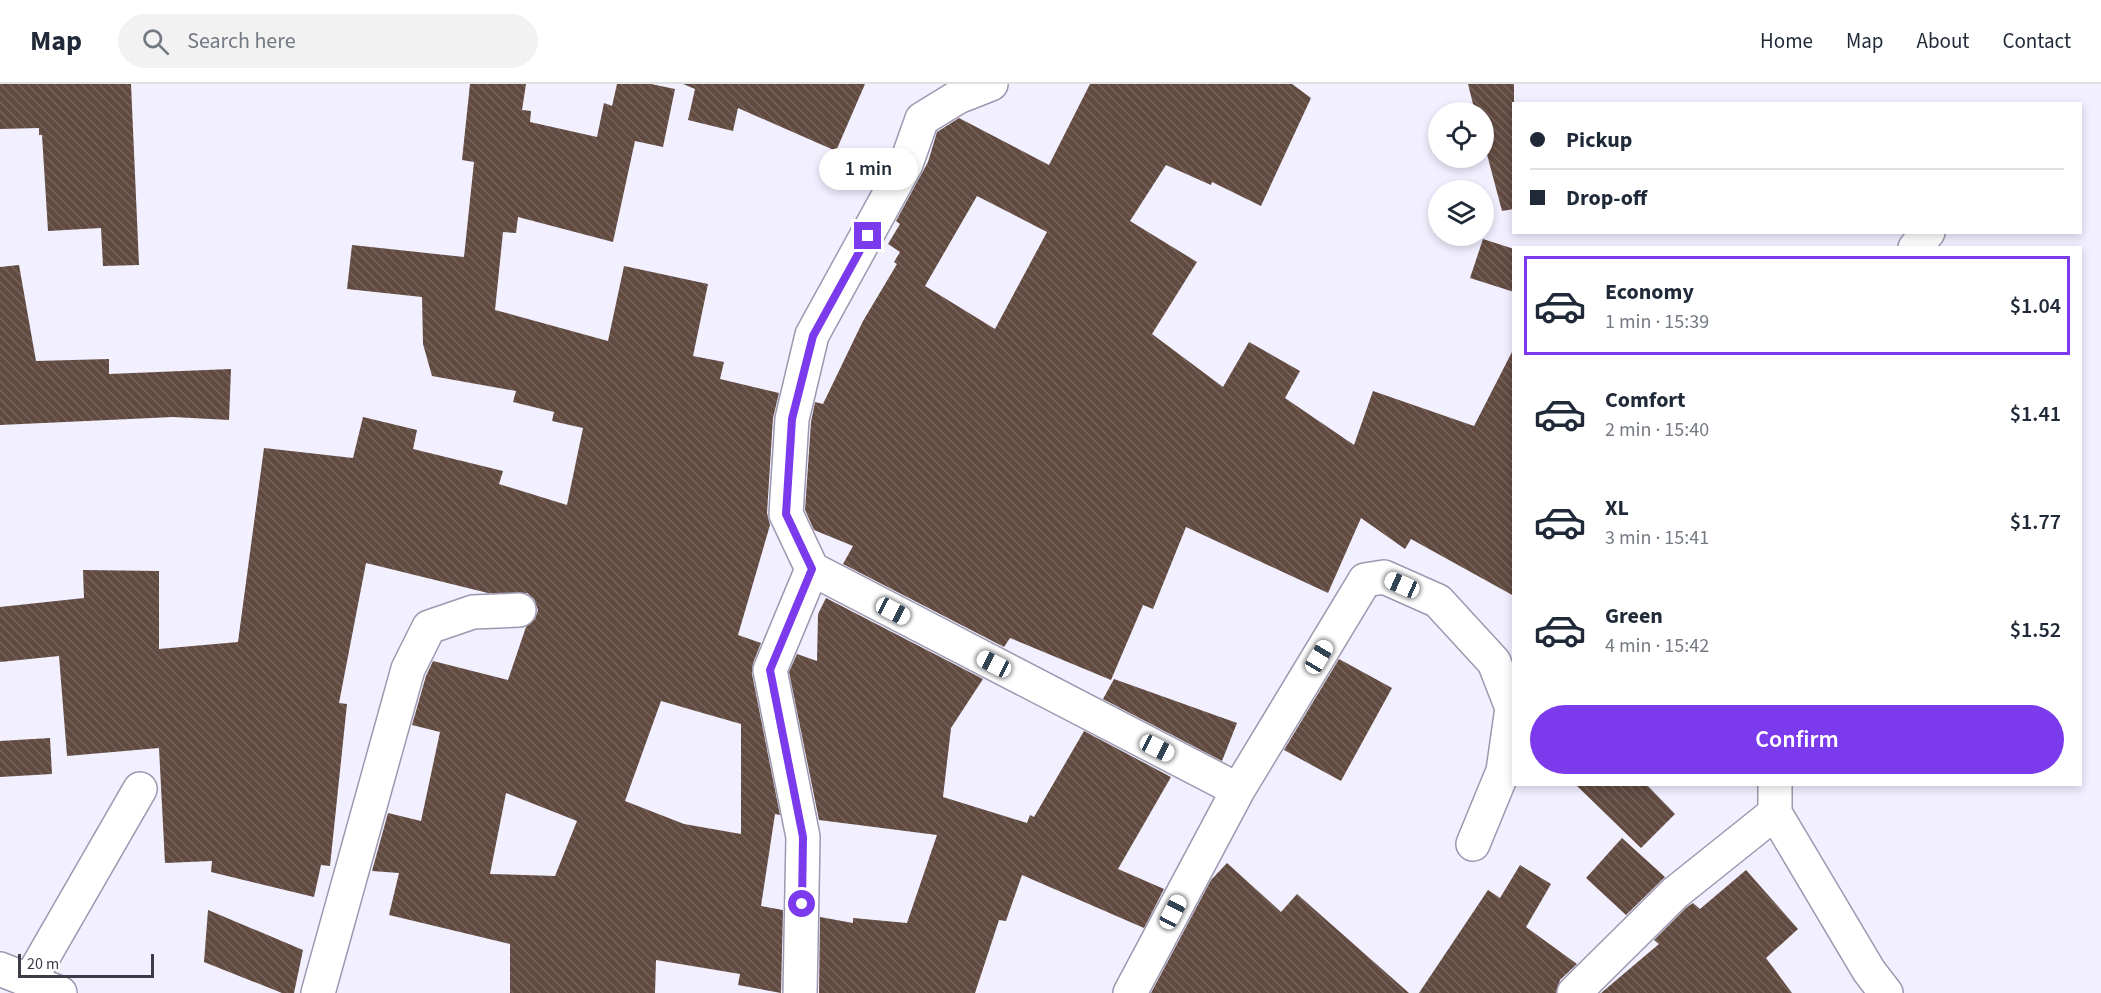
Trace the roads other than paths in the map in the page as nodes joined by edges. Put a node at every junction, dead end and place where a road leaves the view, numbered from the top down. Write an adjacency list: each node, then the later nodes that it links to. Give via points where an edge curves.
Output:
1 (991, 84): 4 (street, via 958,97 922,119 906,165 813,336 792,419 786,514)
2 (1926, 234): 3 (street)
3 (1917, 246)
4 (812, 569): 7 (street); 13 (street, via 770,670 803,837)
5 (519, 610): 12 (street, via 473,612 429,627 408,669)
6 (140, 789): 10 (street)
7 (1238, 790): 9 (street, via 1365,580 1384,577 1438,601 1494,662 1512,708 1503,771); 14 (street)
8 (1775, 799): 15 (street); 16 (street, via 1869,972)
9 (1473, 844)
10 (15, 975): 11 (street)
11 (60, 993)
12 (318, 993)
13 (800, 993)
14 (1130, 993)
15 (1574, 993)
16 (1886, 993)

